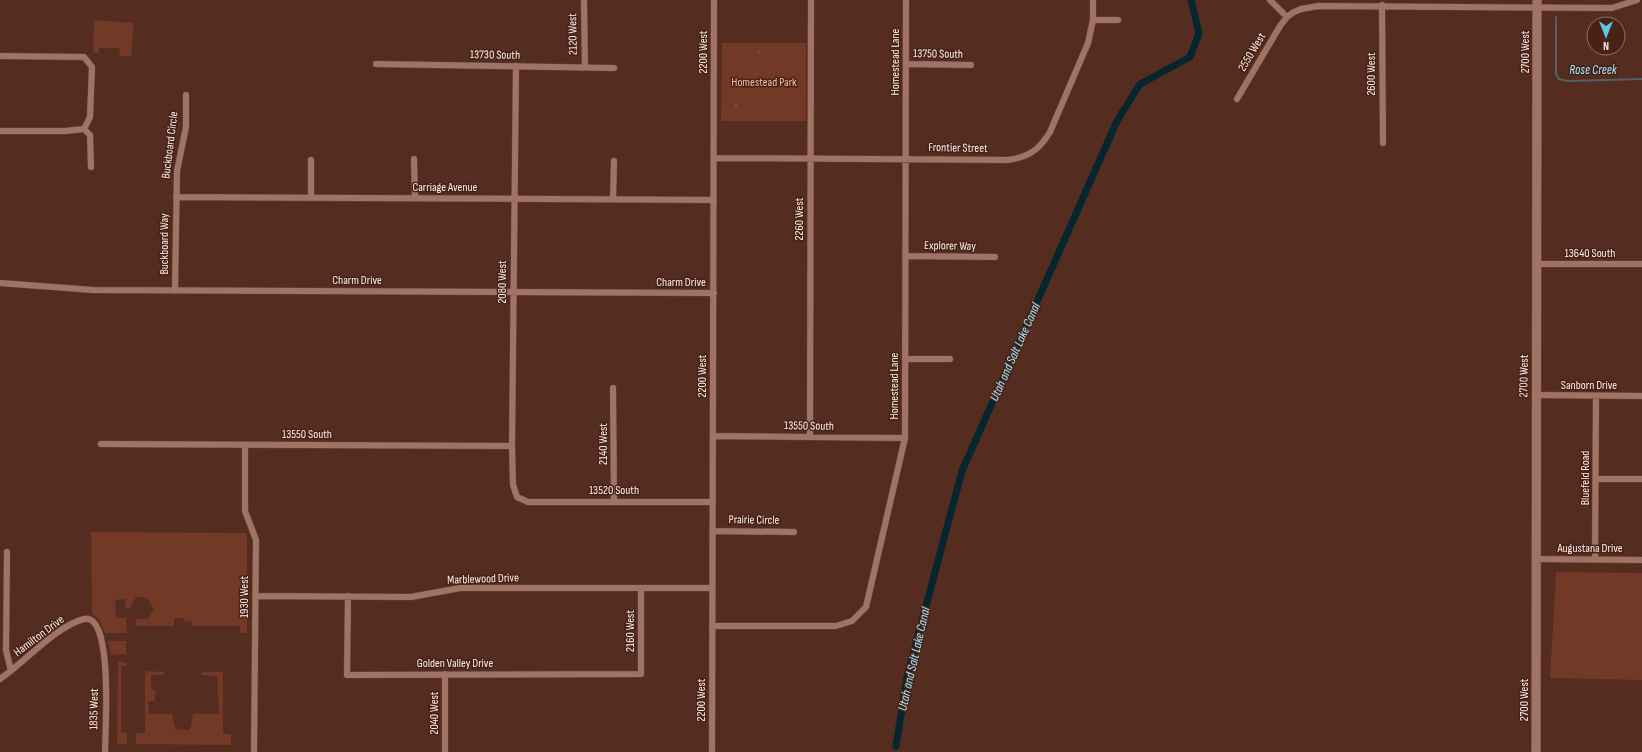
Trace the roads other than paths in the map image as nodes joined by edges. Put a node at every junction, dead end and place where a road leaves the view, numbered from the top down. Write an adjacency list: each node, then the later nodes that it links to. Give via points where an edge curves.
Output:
1 (584, 0): 18 (street, 2120 West)
2 (714, 0): 25 (street, 2200 West)
3 (811, 0): 27 (street, 2260 West)
4 (906, 0): 15 (street, Homestead Lane)
5 (1093, 0): 11 (street, Frontier Street)
6 (1270, 0): 10 (street)
7 (1637, 0): 8 (street, via 1612,8)
8 (1537, 3): 9 (street); 40 (main road, 2700 West)
9 (1382, 5): 10 (street, via 1310,6); 24 (street, 2600 West)
10 (1286, 17): 21 (street, 2550 West)
11 (1093, 20): 12 (street); 28 (street, Frontier Street, via 1088,43 1050,132 1033,153 1023,158 1008,160)
12 (1118, 20)
13 (0, 56): 22 (street, via 84,57 92,67 90,117)
14 (376, 64): 17 (street, 13730 South)
15 (906, 64): 16 (street, 13750 South); 28 (street, Homestead Lane)
16 (971, 65)
17 (516, 66): 18 (street, 13730 South); 35 (street, 2080 West)
18 (585, 67): 19 (street, 13730 South)
19 (614, 68)
20 (186, 95): 32 (street, Buckboard Circle, via 186,127 177,171)
21 (1237, 99)
22 (84, 129): 23 (street); 31 (street, via 90,135)
23 (0, 131)
24 (1382, 143)
25 (715, 158): 27 (street, Frontier Street); 37 (street, 2200 West)
26 (414, 159): 34 (street)
27 (810, 159): 28 (street, Frontier Street); 53 (street, 2260 West)
28 (905, 159): 38 (street, Homestead Lane)
29 (311, 160): 33 (street)
30 (614, 161): 36 (street)
31 (91, 167)
32 (176, 197): 33 (street, Carriage Avenue); 43 (street, Buckboard Way)
33 (311, 197): 34 (street, Carriage Avenue)
34 (415, 198): 35 (street, Carriage Avenue)
35 (514, 199): 36 (street, Carriage Avenue); 44 (street, 2080 West)
36 (613, 199): 37 (street, Carriage Avenue)
37 (714, 200): 45 (street, 2200 West)
38 (905, 256): 39 (street, Explorer Way); 46 (street, Homestead Lane)
39 (996, 257)
40 (1538, 264): 41 (street, 13640 South); 49 (main road, 2700 West)
41 (1642, 264)
42 (0, 283): 43 (street, Charm Drive, via 93,290)
43 (175, 291): 44 (street, Charm Drive)
44 (514, 292): 45 (street, Charm Drive); 57 (street, 2080 West)
45 (714, 293): 52 (street, 2200 West)
46 (905, 359): 47 (street); 54 (street, Homestead Lane)
47 (950, 359)
48 (613, 388): 61 (street, 2140 West)
49 (1536, 395): 50 (street, Sanborn Drive); 67 (main road, 2700 West)
50 (1596, 396): 51 (street, Sanborn Drive); 58 (street, Bluefeld Road)
51 (1642, 396)
52 (713, 436): 53 (street, 13550 South); 62 (street, 2200 West)
53 (810, 437): 54 (street, 13550 South)
54 (905, 438): 73 (street, Homestead Lane, via 866,607 852,621 836,626)
55 (101, 444): 56 (street, 13550 South)
56 (245, 445): 57 (street, 13550 South); 71 (street, 1930 West, via 245,511 256,540)
57 (512, 446): 60 (street, 2080 West, via 512,485)
58 (1596, 479): 59 (street); 66 (street, Bluefeld Road)
59 (1642, 479)
60 (517, 497): 61 (street, 13520 South, via 528,502)
61 (614, 501): 62 (street, 13520 South)
62 (713, 502): 63 (street, 2200 West)
63 (713, 531): 64 (street, Prairie Circle); 70 (street, 2200 West)
64 (794, 532)
65 (7, 552): 75 (street, via 6,650)
66 (1595, 559): 67 (street, Augustana Drive); 68 (street, Augustana Drive)
67 (1537, 560): 83 (main road, 2700 West)
68 (1642, 560)
69 (641, 588): 70 (street, Marblewood Drive); 72 (street, Marblewood Drive, via 460,588 411,597); 77 (street, 2160 West)
70 (712, 588): 73 (street, 2200 West)
71 (256, 596): 72 (street, Marblewood Drive); 80 (street, 1930 West)
72 (348, 596): 76 (street, Golden Valley Drive, via 347,675)
73 (712, 626): 82 (street, 2200 West)
74 (105, 666): 75 (street, Hamilton Drive, via 103,644 97,627 90,619 85,619 60,631); 79 (street, 1835 West)
75 (11, 671): 78 (street, Hamilton Drive)
76 (445, 674): 77 (street, Golden Valley Drive); 81 (street, 2040 West)
77 (641, 674)
78 (0, 679)
79 (105, 752)
80 (254, 752)
81 (445, 752)
82 (712, 752)
83 (1536, 752)

